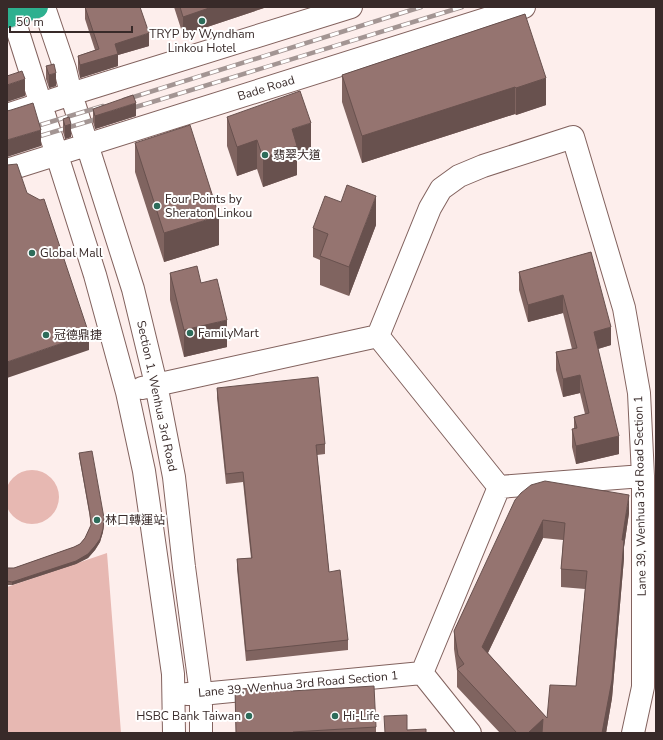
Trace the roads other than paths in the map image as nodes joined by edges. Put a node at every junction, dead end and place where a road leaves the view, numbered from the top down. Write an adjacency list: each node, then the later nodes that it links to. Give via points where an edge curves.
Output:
1 (10, 7): 8 (street)
2 (37, 7): 6 (highway, bridge)
3 (44, 7): 7 (street, Section 1, Wenhua 3rd Road)
4 (351, 7): 7 (street)
5 (524, 7): 10 (street, Bade Road)
6 (7, 17)
7 (71, 94): 8 (street); 10 (street, Section 1, Wenhua 3rd Road)
8 (41, 104): 9 (street); 11 (street)
9 (7, 115)
10 (88, 144): 11 (street, Bade Road); 14 (street, Section 1, Wenhua 3rd Road, via 133,288)
11 (57, 154): 12 (street, Bade Road); 15 (street, via 95,275)
12 (7, 170)
13 (378, 336): 14 (street); 16 (street, Lane 39, Wenhua 3rd Road Section 1, via 430,208 441,190 459,176 483,166 573,137 624,308 639,393); 17 (street)
14 (156, 384): 15 (street); 20 (street, Section 1, Wenhua 3rd Road, via 174,477)
15 (127, 392): 19 (street, via 144,471)
16 (643, 476): 17 (street); 24 (street, Lane 39, Wenhua 3rd Road Section 1, via 643,687)
17 (498, 487): 18 (street)
18 (422, 673): 20 (street, Lane 39, Wenhua 3rd Road Section 1); 23 (street)
19 (174, 694): 20 (street, Lane 39, Wenhua 3rd Road Section 1); 21 (street)
20 (201, 694): 22 (street, Section 1, Wenhua 3rd Road)
21 (174, 733)
22 (200, 733)
23 (470, 733)
24 (633, 733)

